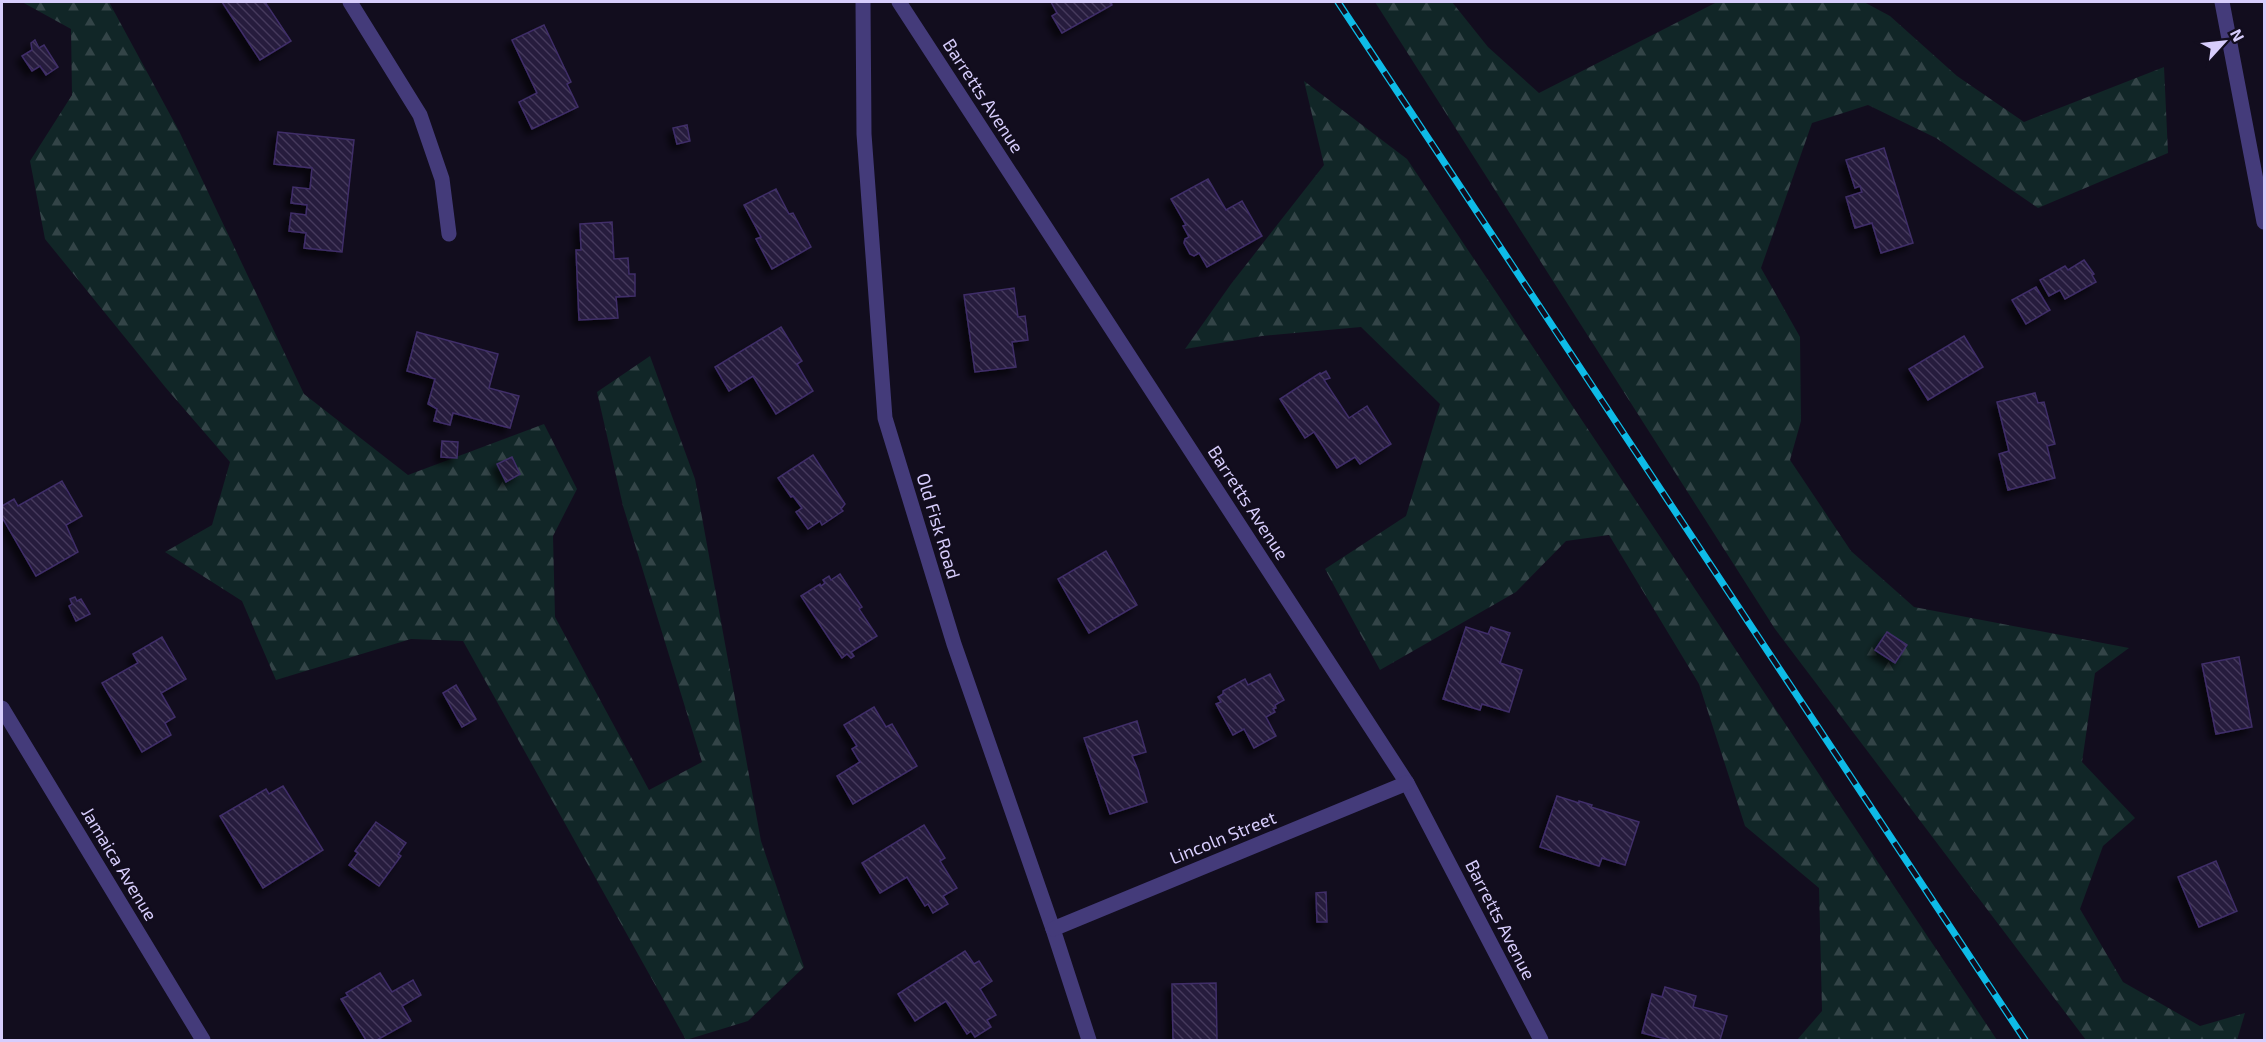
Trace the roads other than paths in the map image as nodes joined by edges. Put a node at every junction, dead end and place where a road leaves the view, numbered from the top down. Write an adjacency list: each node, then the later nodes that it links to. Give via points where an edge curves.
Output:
1 (350, 2): 7 (street, via 420,115 442,179)
2 (863, 2): 10 (street, Old Fisk Road, via 864,134 885,418 954,644)
3 (899, 2): 9 (street, Barretts Avenue)
4 (2222, 2): 5 (street)
5 (2263, 201): 6 (street)
6 (2265, 222)
7 (449, 234)
8 (2, 708): 11 (street, Jamaica Avenue)
9 (1407, 783): 10 (street, Lincoln Street); 13 (street, Barretts Avenue)
10 (1053, 928): 12 (street, Old Fisk Road)
11 (203, 1041)
12 (1089, 1041)
13 (1541, 1041)

